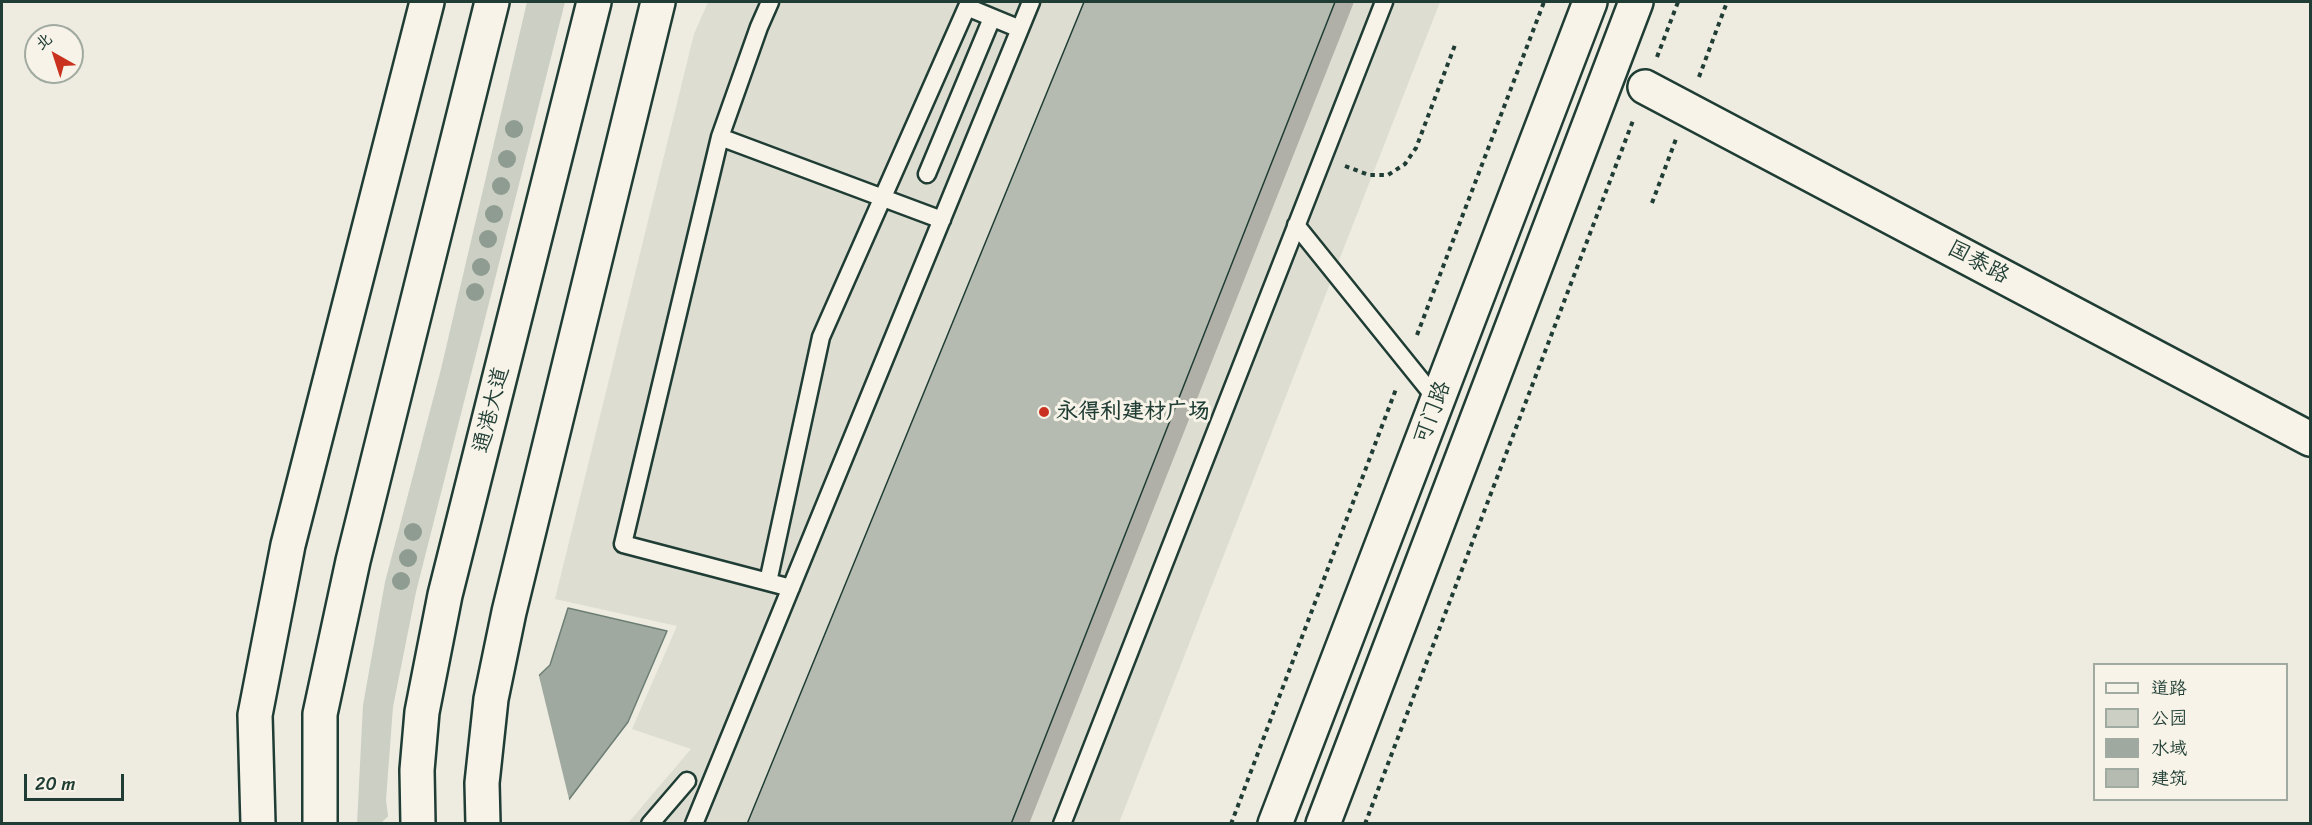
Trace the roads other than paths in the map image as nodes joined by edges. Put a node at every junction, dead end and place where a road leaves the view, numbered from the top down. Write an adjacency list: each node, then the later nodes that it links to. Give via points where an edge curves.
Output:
1 (427, 2): 23 (main road, via 288,545 255,715)
2 (492, 2): 24 (main road, via 353,561 320,714)
3 (594, 2): 25 (main road, 通港大道, via 445,595 422,712)
4 (658, 2): 26 (main road, via 509,612 491,699 482,783)
5 (770, 2): 13 (lane)
6 (1031, 2): 11 (lane)
7 (1384, 2): 17 (lane)
8 (1590, 2): 18 (main road, 可门路)
9 (1636, 2): 31 (main road, 可门路)
10 (992, 18): 11 (lane); 14 (lane); 15 (lane, via 967,7)
11 (1020, 29): 16 (lane)
12 (1646, 87): 19 (main road, 国泰路)
13 (720, 137): 15 (lane); 20 (lane, via 623,544)
14 (927, 174)
15 (882, 198): 16 (lane); 20 (lane, via 821,337)
16 (942, 220): 21 (lane)
17 (1296, 225): 18 (lane); 29 (lane)
18 (1437, 400): 30 (main road, 可门路)
19 (2310, 439)
20 (768, 582): 21 (lane)
21 (791, 588): 28 (lane)
22 (687, 782): 27 (lane)
23 (258, 824)
24 (320, 824)
25 (417, 824)
26 (483, 824)
27 (650, 824)
28 (694, 824)
29 (1062, 824)
30 (1275, 824)
31 (1323, 824)

